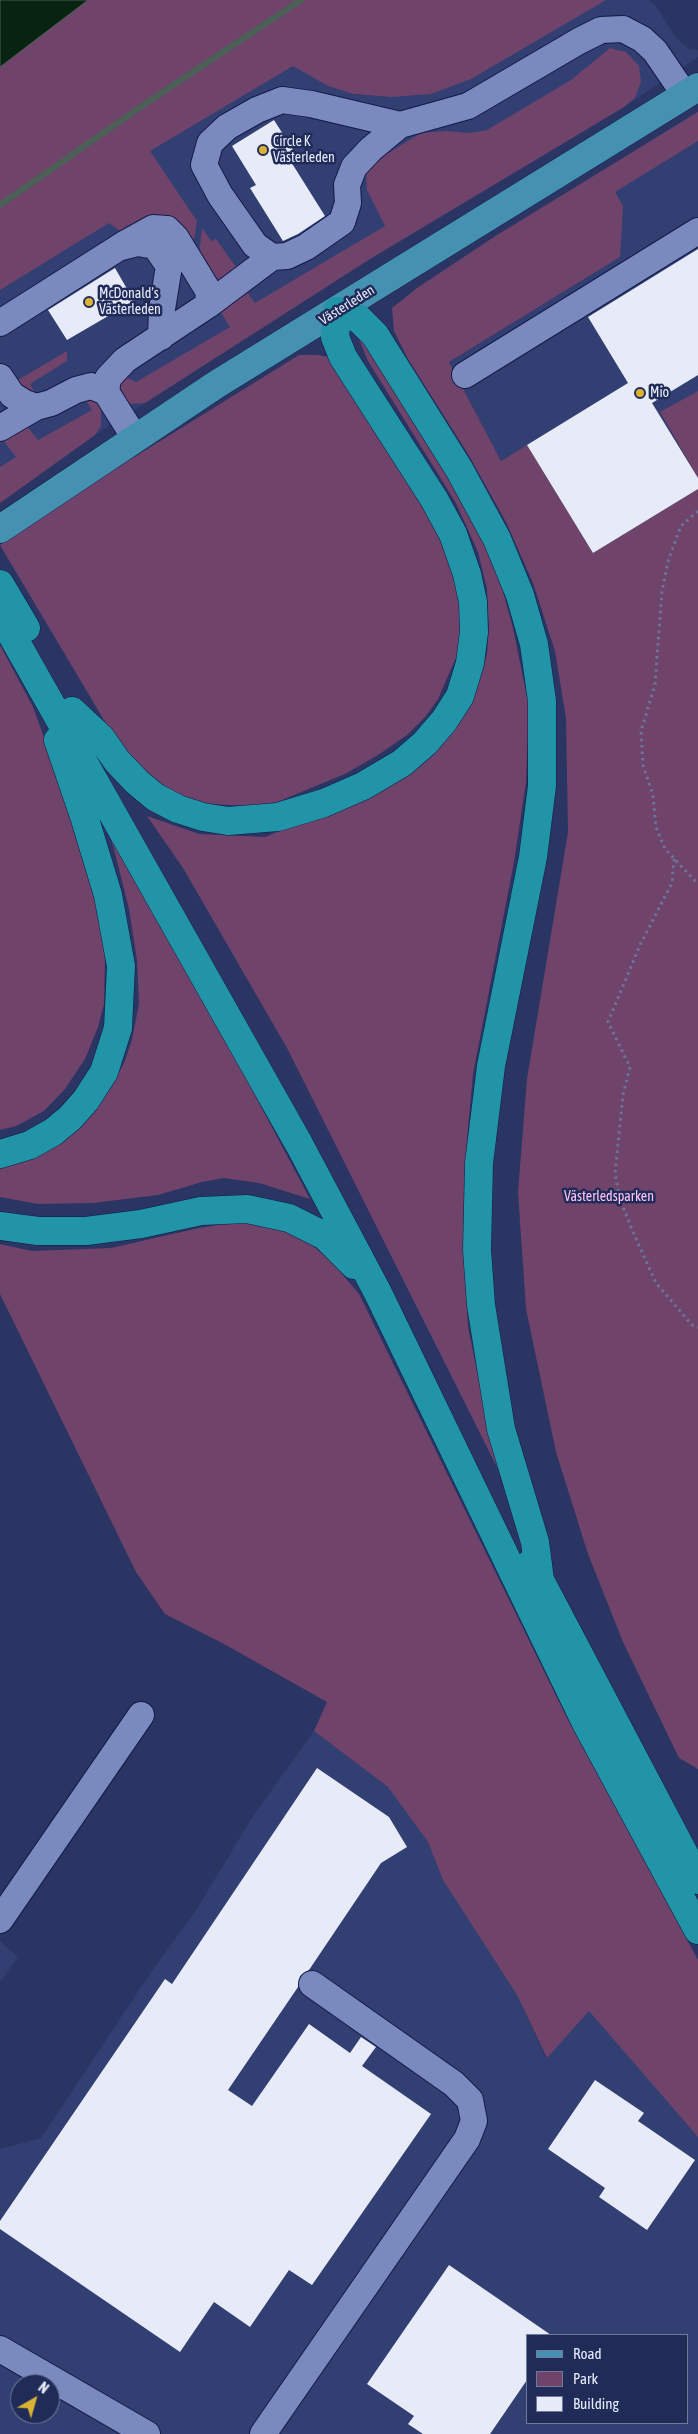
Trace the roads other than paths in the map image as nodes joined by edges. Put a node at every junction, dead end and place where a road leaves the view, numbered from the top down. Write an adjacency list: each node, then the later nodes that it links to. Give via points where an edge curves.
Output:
1 (692, 91): 2 (lane, via 642,39 623,29 601,30 468,106); 7 (main road, Västerleden)
2 (400, 125): 5 (lane, via 354,167 347,185 348,203 342,222 306,247 287,256); 5 (lane, via 282,100 227,127 210,143 204,165 220,195 255,245)
3 (698, 231): 10 (lane)
4 (118, 248): 6 (lane, via 153,228 167,229 209,292); 8 (lane); 9 (lane, via 138,243 155,246 169,266 162,309)
5 (272, 257): 6 (lane)
6 (208, 305): 9 (lane)
7 (337, 311): 15 (main road, Västerleden); 19 (highway, via 335,336 343,357 434,499 453,534 467,574 473,602 470,663 460,696 444,721 402,763 363,786 286,815 253,821 228,821 202,817 155,797 136,782 101,738); 23 (highway, via 359,318 375,335 459,469 497,539 520,595 534,644 542,701 542,786 533,857 491,1066 479,1163 477,1250 484,1322 501,1429 535,1542)
8 (0, 323)
9 (162, 336): 12 (lane, via 125,360 108,378)
10 (465, 375)
11 (0, 377): 13 (lane, via 12,396)
12 (106, 392): 13 (lane, via 91,386 76,390 51,404); 15 (lane)
13 (36, 407): 14 (lane)
14 (0, 428)
15 (135, 438): 16 (main road, Västerleden)
16 (0, 530)
17 (0, 584): 18 (highway)
18 (8, 618): 19 (highway)
19 (62, 708): 20 (highway, via 59,746 108,895 121,966 118,1028 104,1072 70,1118 30,1144); 22 (highway); 23 (highway, via 316,1144)
20 (0, 1154)
21 (0, 1226): 22 (highway, via 38,1231 86,1231 141,1224 201,1211 246,1209 268,1212 289,1218 325,1236)
22 (378, 1292): 27 (highway, via 586,1723)
23 (540, 1580): 25 (highway)
24 (141, 1716): 26 (lane)
25 (698, 1880)
26 (0, 1920)
27 (698, 1930)
28 (312, 1984): 30 (lane, via 454,2084 470,2100 474,2122 467,2139)
29 (0, 2349): 31 (lane)
30 (263, 2433)
31 (147, 2434)

